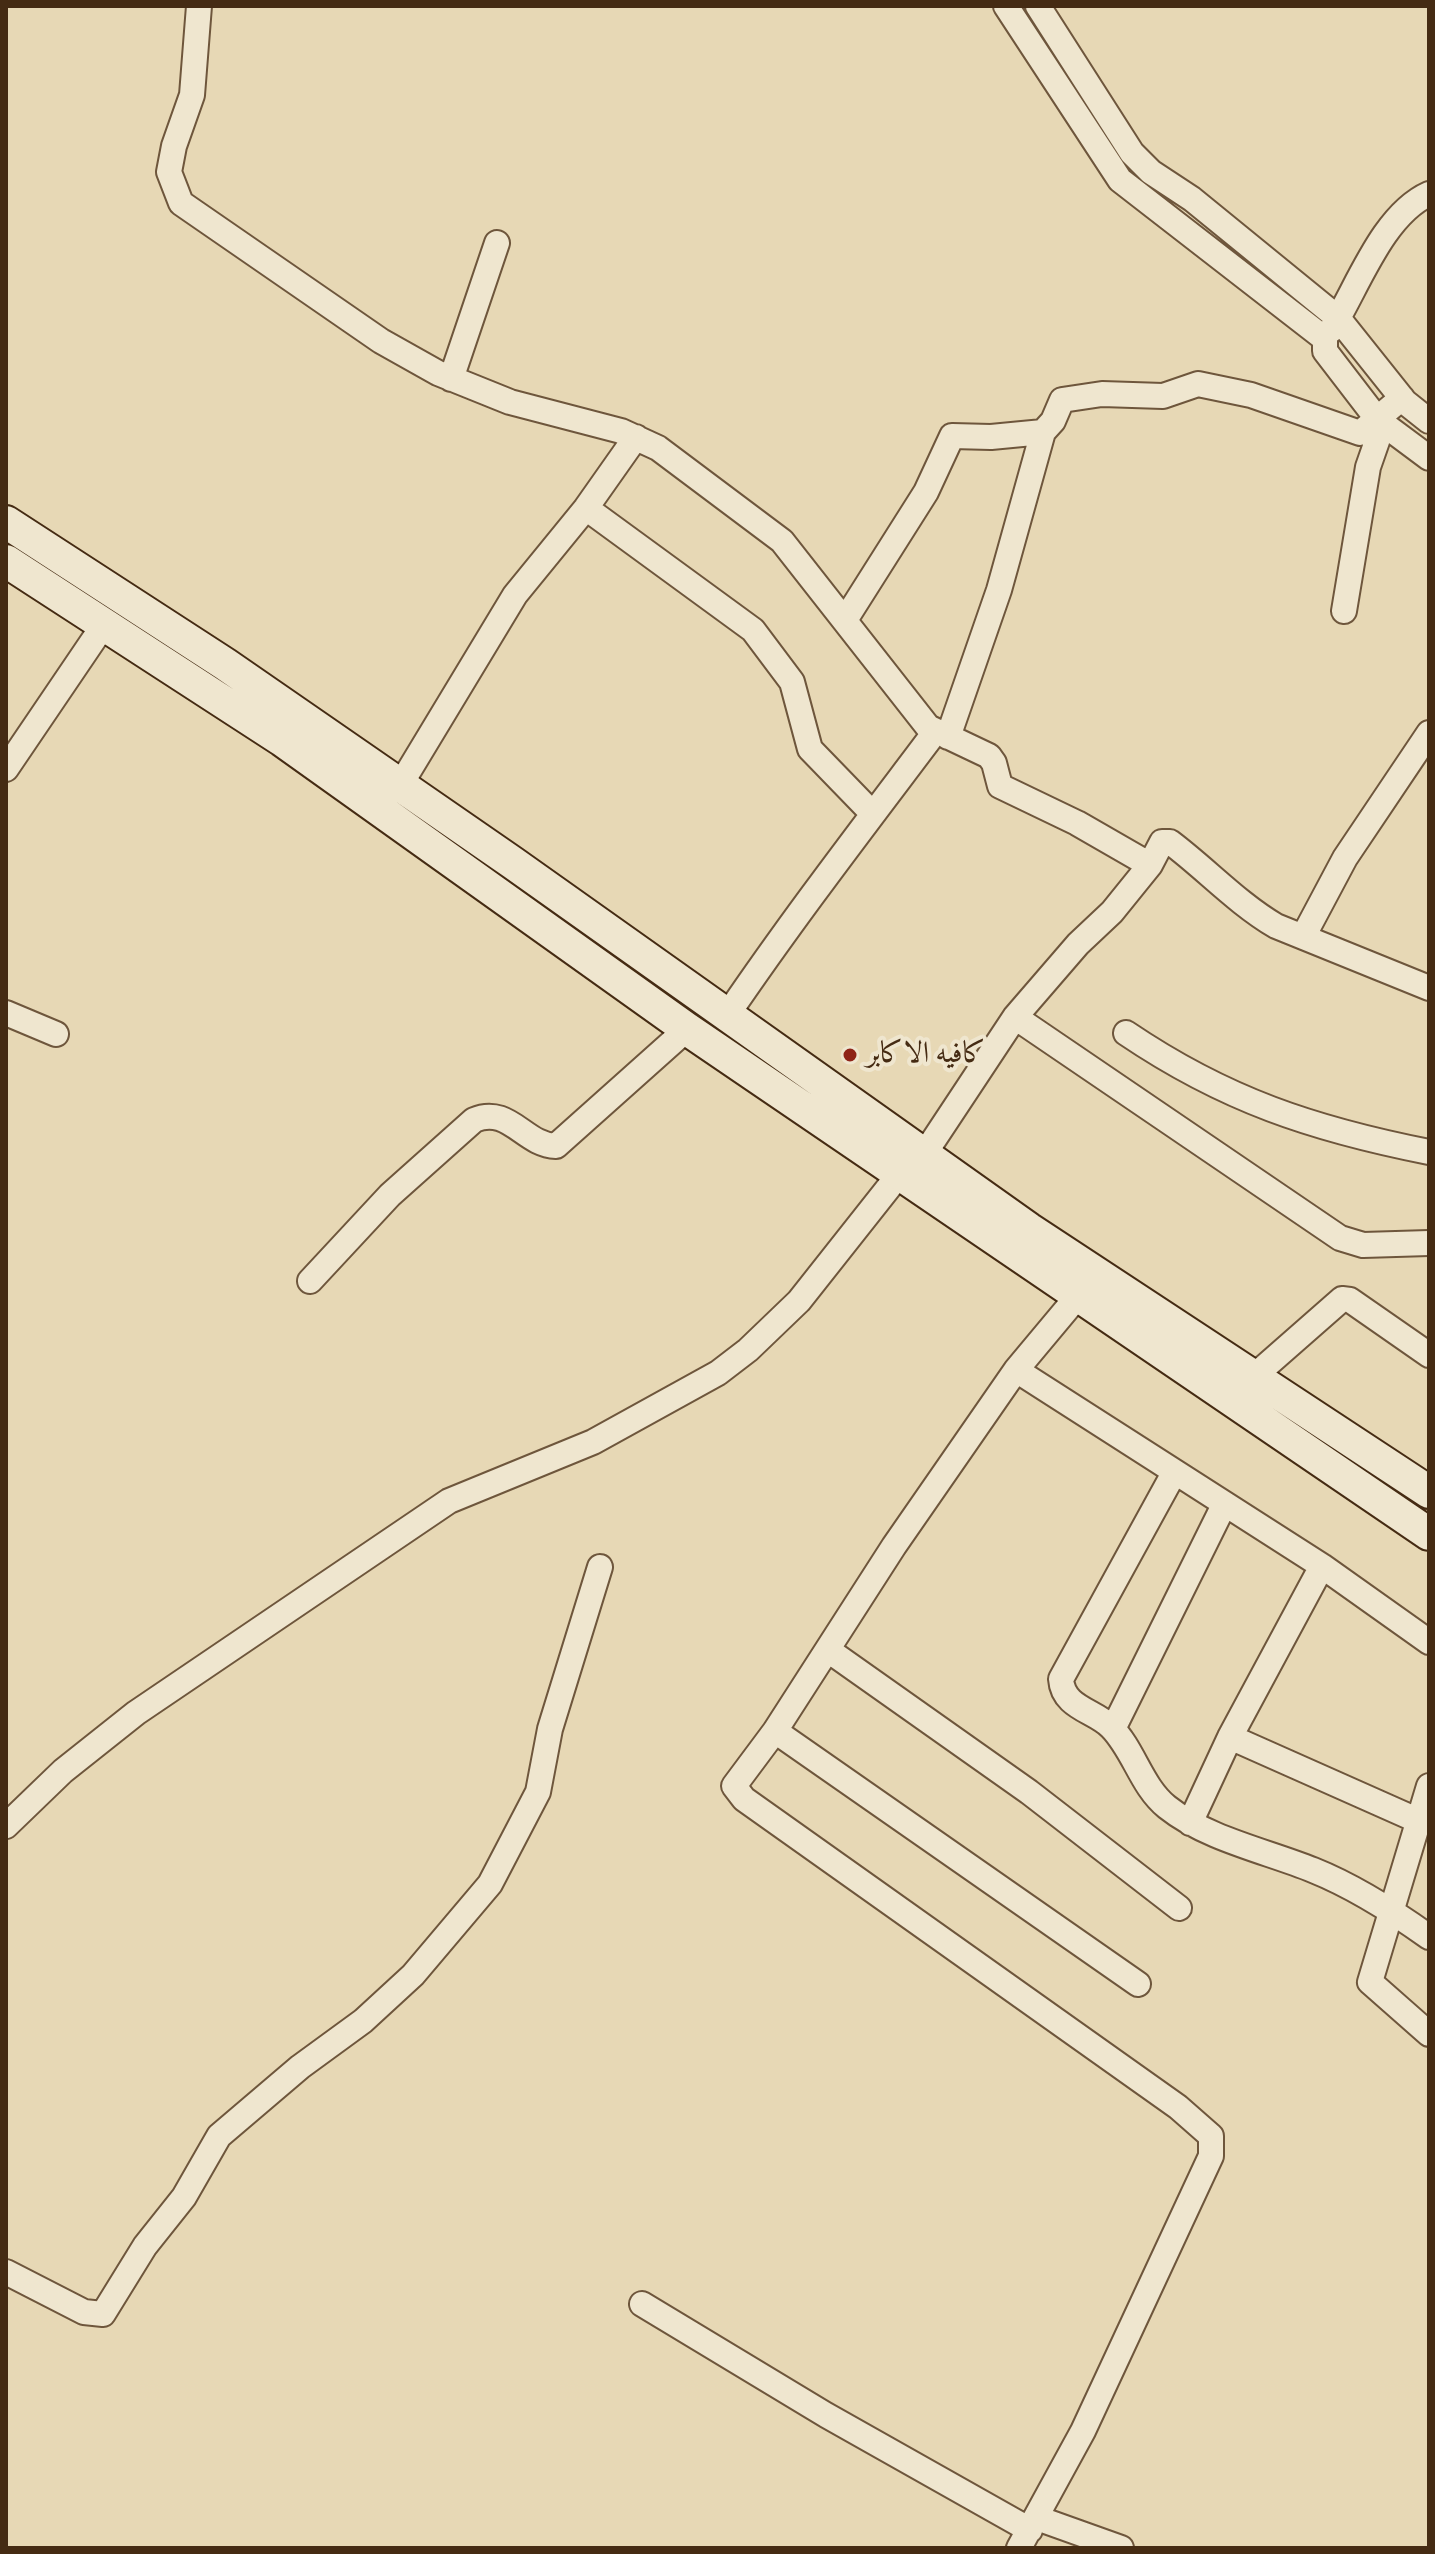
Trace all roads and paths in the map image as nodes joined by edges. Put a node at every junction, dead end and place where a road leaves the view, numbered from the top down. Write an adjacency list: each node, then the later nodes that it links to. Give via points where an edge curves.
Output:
1 (199, 6): 8 (street, via 192,95 169,172 181,203 381,341)
2 (1006, 6): 7 (street, via 1120,180)
3 (1038, 6): 6 (street, via 1132,153)
4 (1429, 194): 6 (street, via 1394,224)
5 (497, 243): 8 (street)
6 (1338, 318): 7 (street); 9 (street)
7 (1325, 339): 11 (street, via 1325,351)
8 (451, 379): 13 (street, via 510,402)
9 (1402, 398): 10 (street); 11 (street)
10 (1429, 421)
11 (1380, 422): 12 (street, via 1360,433 1251,395 1198,384 1163,396 1062,400); 14 (street); 18 (street)
12 (1043, 432): 19 (street, via 947,440 926,492); 22 (street, via 999,590)
13 (636, 437): 15 (street); 19 (street, via 782,541)
14 (1429, 458)
15 (586, 508): 24 (street, via 506,607); 25 (street, via 753,630 792,682 810,749)
16 (6, 522): 24 (main road, via 225,664)
17 (6, 561): 20 (main road)
18 (1344, 611)
19 (845, 620): 22 (street, via 921,720)
20 (105, 623): 23 (street); 32 (main road, via 293,748)
21 (1429, 733): 27 (street, via 1345,858)
22 (941, 734): 25 (street); 26 (street, via 989,756 1000,786)
23 (6, 769)
24 (399, 787): 30 (main road)
25 (873, 814): 30 (street)
26 (1150, 865): 27 (street, via 1162,842 1170,842 1253,912); 31 (street)
27 (1303, 937): 28 (street)
28 (1429, 988)
29 (6, 1013): 34 (street)
30 (728, 1014): 36 (main road)
31 (1015, 1017): 36 (street); 37 (street, via 1340,1238 1363,1245)
32 (687, 1029): 36 (main road); 38 (street, via 556,1146 540,1144 504,1119 487,1115 474,1120 390,1195)
33 (1126, 1033): 35 (street, via 1238,1098 1338,1133)
34 (56, 1034)
35 (1429, 1152)
36 (913, 1163): 39 (main road); 42 (main road, via 1029,1229); 57 (street, via 799,1301 718,1373 593,1442 479,1486 437,1509 136,1713 63,1771)
37 (1429, 1243)
38 (310, 1281)
39 (1077, 1297): 41 (street); 46 (main road)
40 (1429, 1355): 42 (street, via 1342,1299)
41 (1016, 1370): 43 (street); 50 (street)
42 (1252, 1378): 44 (main road)
43 (1174, 1473): 45 (street); 51 (street, via 1061,1679 1066,1697)
44 (1429, 1492)
45 (1224, 1505): 47 (street); 51 (street)
46 (1429, 1534)
47 (1322, 1566): 49 (street); 53 (street)
48 (600, 1567): 63 (street, via 550,1729 538,1792 490,1884 454,1929 363,2021 219,2136 103,2314 84,2312)
49 (1429, 1642)
50 (828, 1650): 52 (street); 58 (street, via 1037,1798)
51 (1113, 1729): 56 (street, via 1146,1783)
52 (775, 1731): 61 (street); 65 (street, via 734,1786 744,1799 1178,2107 1211,2136 1211,2156 1083,2431)
53 (1230, 1737): 55 (street); 56 (street)
54 (1429, 1786): 55 (street)
55 (1419, 1821): 59 (street)
56 (1190, 1823): 59 (street, via 1317,1872)
57 (6, 1826)
58 (1179, 1908)
59 (1391, 1911): 60 (street); 62 (street, via 1371,1986)
60 (1429, 1937)
61 (1138, 1984)
62 (1429, 2034)
63 (6, 2272)
64 (642, 2304): 65 (street)
65 (1029, 2532): 66 (street)
66 (1121, 2548)

